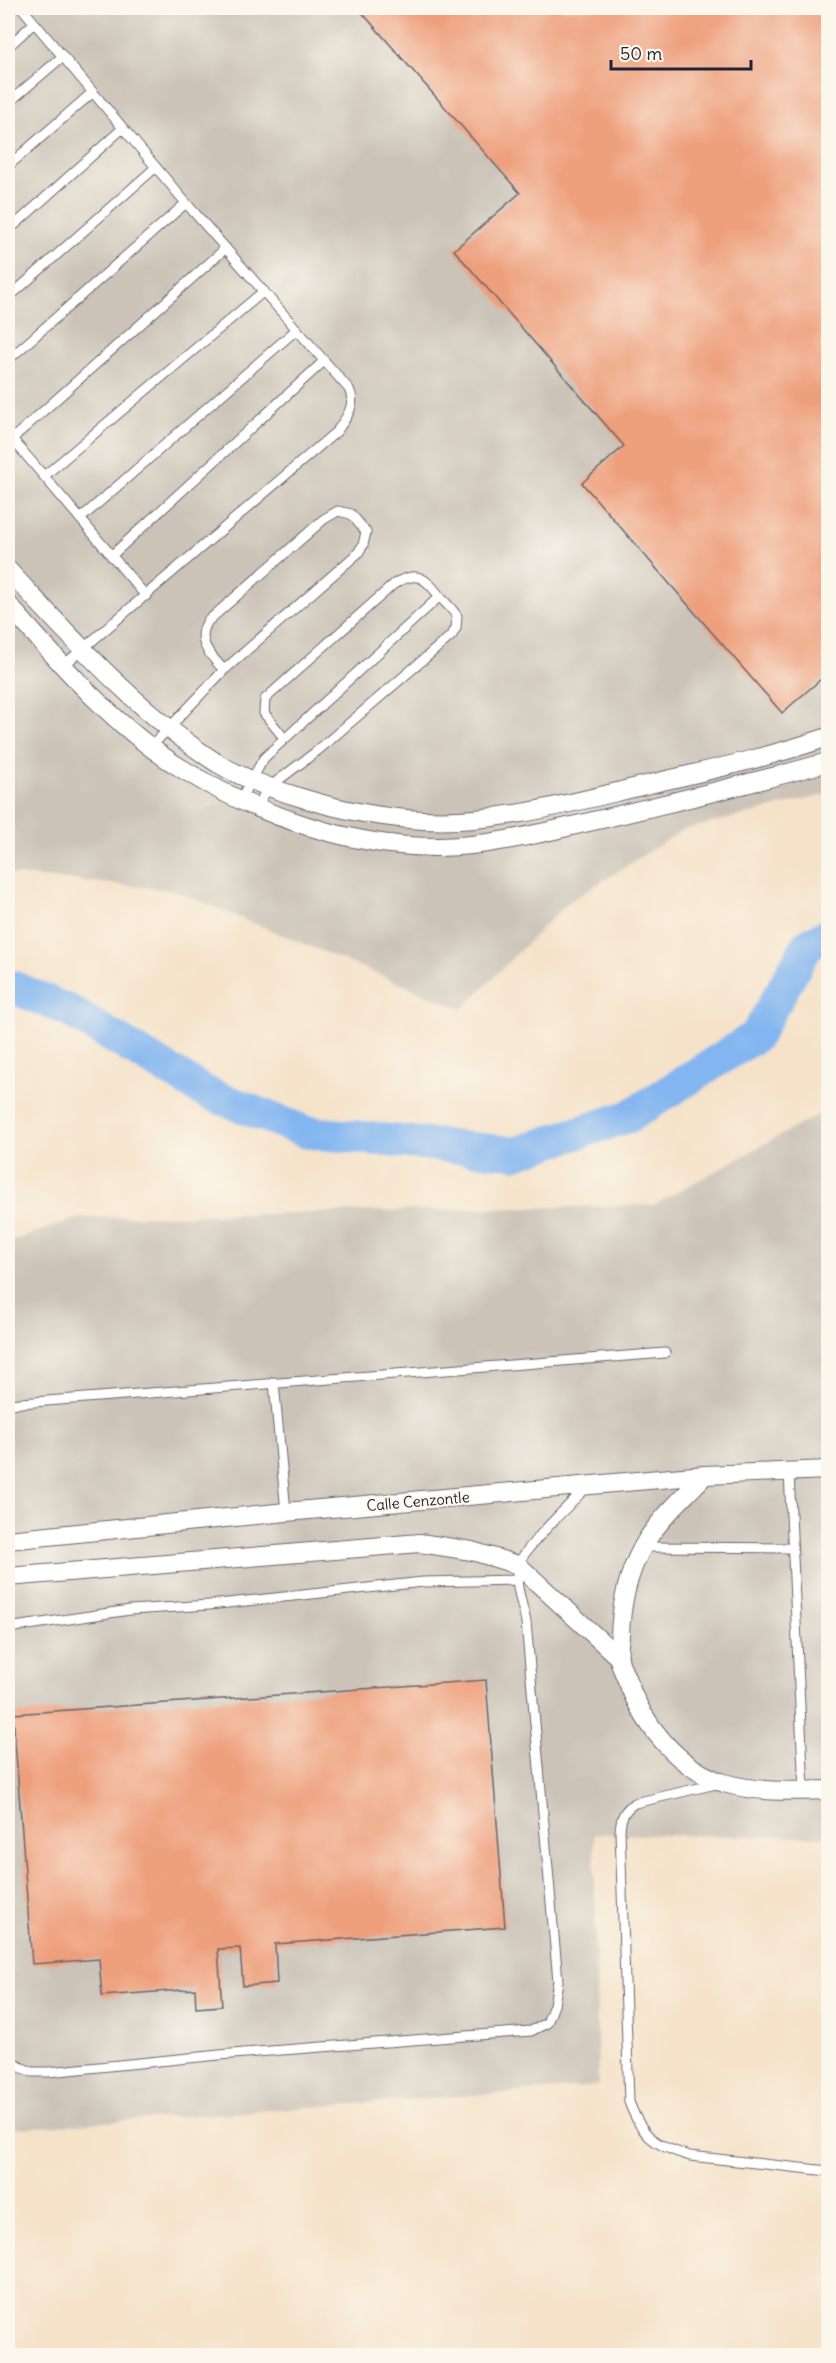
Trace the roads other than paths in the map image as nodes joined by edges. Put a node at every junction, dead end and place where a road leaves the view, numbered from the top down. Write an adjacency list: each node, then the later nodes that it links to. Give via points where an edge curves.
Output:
1 (22, 8): 2 (lane)
2 (34, 23): 3 (lane); 4 (lane)
3 (8, 47)
4 (62, 57): 5 (lane); 6 (lane)
5 (93, 92): 7 (lane); 8 (lane)
6 (8, 104)
7 (123, 128): 9 (lane); 11 (lane)
8 (8, 166)
9 (156, 167): 10 (lane); 14 (lane)
10 (186, 203): 12 (lane); 16 (lane)
11 (8, 231)
12 (226, 248): 13 (lane); 18 (lane)
13 (264, 291): 15 (lane); 19 (lane)
14 (8, 298)
15 (297, 329): 17 (lane); 20 (lane)
16 (8, 360)
17 (324, 361): 21 (lane); 23 (lane, via 352,397 342,424)
18 (10, 436): 19 (lane)
19 (44, 476): 20 (lane)
20 (80, 519): 21 (lane)
21 (111, 556): 23 (lane)
22 (8, 570): 26 (street)
23 (146, 596): 26 (lane)
24 (440, 596): 31 (lane); 31 (lane, via 426,580 411,576 394,584 273,692 263,704 264,713); 35 (lane, via 457,616 452,635)
25 (8, 604): 27 (street)
26 (84, 650): 27 (lane); 29 (street)
27 (64, 665): 32 (street)
28 (224, 670): 28 (lane, via 358,553 366,532 351,514 338,511 324,519 208,621 203,644); 29 (lane)
29 (167, 728): 32 (lane); 34 (street, via 219,764)
30 (828, 737): 35 (street, via 608,794 530,812 478,818 424,820 340,810)
31 (284, 738): 34 (lane, via 264,758)
32 (151, 747): 36 (street, via 183,770)
33 (828, 762): 36 (street, via 547,831 450,846 371,840 312,827)
34 (251, 780): 35 (street); 36 (lane)
35 (268, 788): 36 (lane)
36 (248, 804)
37 (665, 1353): 38 (lane)
38 (274, 1382): 39 (lane); 44 (lane)
39 (8, 1404)
40 (828, 1470): 41 (street, Calle Cenzontle)
41 (789, 1472): 42 (street, Calle Cenzontle); 47 (lane)
42 (705, 1475): 43 (street, Calle Cenzontle); 46 (street)
43 (587, 1486): 44 (street, Calle Cenzontle); 48 (lane, via 534,1543)
44 (286, 1512): 45 (street, Calle Cenzontle)
45 (8, 1540)
46 (642, 1547): 47 (lane); 51 (street, via 624,1592)
47 (792, 1548): 54 (lane)
48 (518, 1573): 49 (street, via 472,1551 420,1543); 50 (lane, via 130,1610); 51 (street); 55 (lane, via 526,1622 558,1981 547,2023 531,2031 60,2071 32,2072)
49 (8, 1577)
50 (8, 1628)
51 (619, 1658): 52 (street, via 632,1695 670,1750 696,1770)
52 (724, 1782): 54 (street, via 760,1790); 56 (lane, via 635,1803 623,1814 620,1830 629,2102 646,2136 676,2152)
53 (828, 1790): 54 (street)
54 (804, 1791)
55 (8, 2058)
56 (828, 2171)

